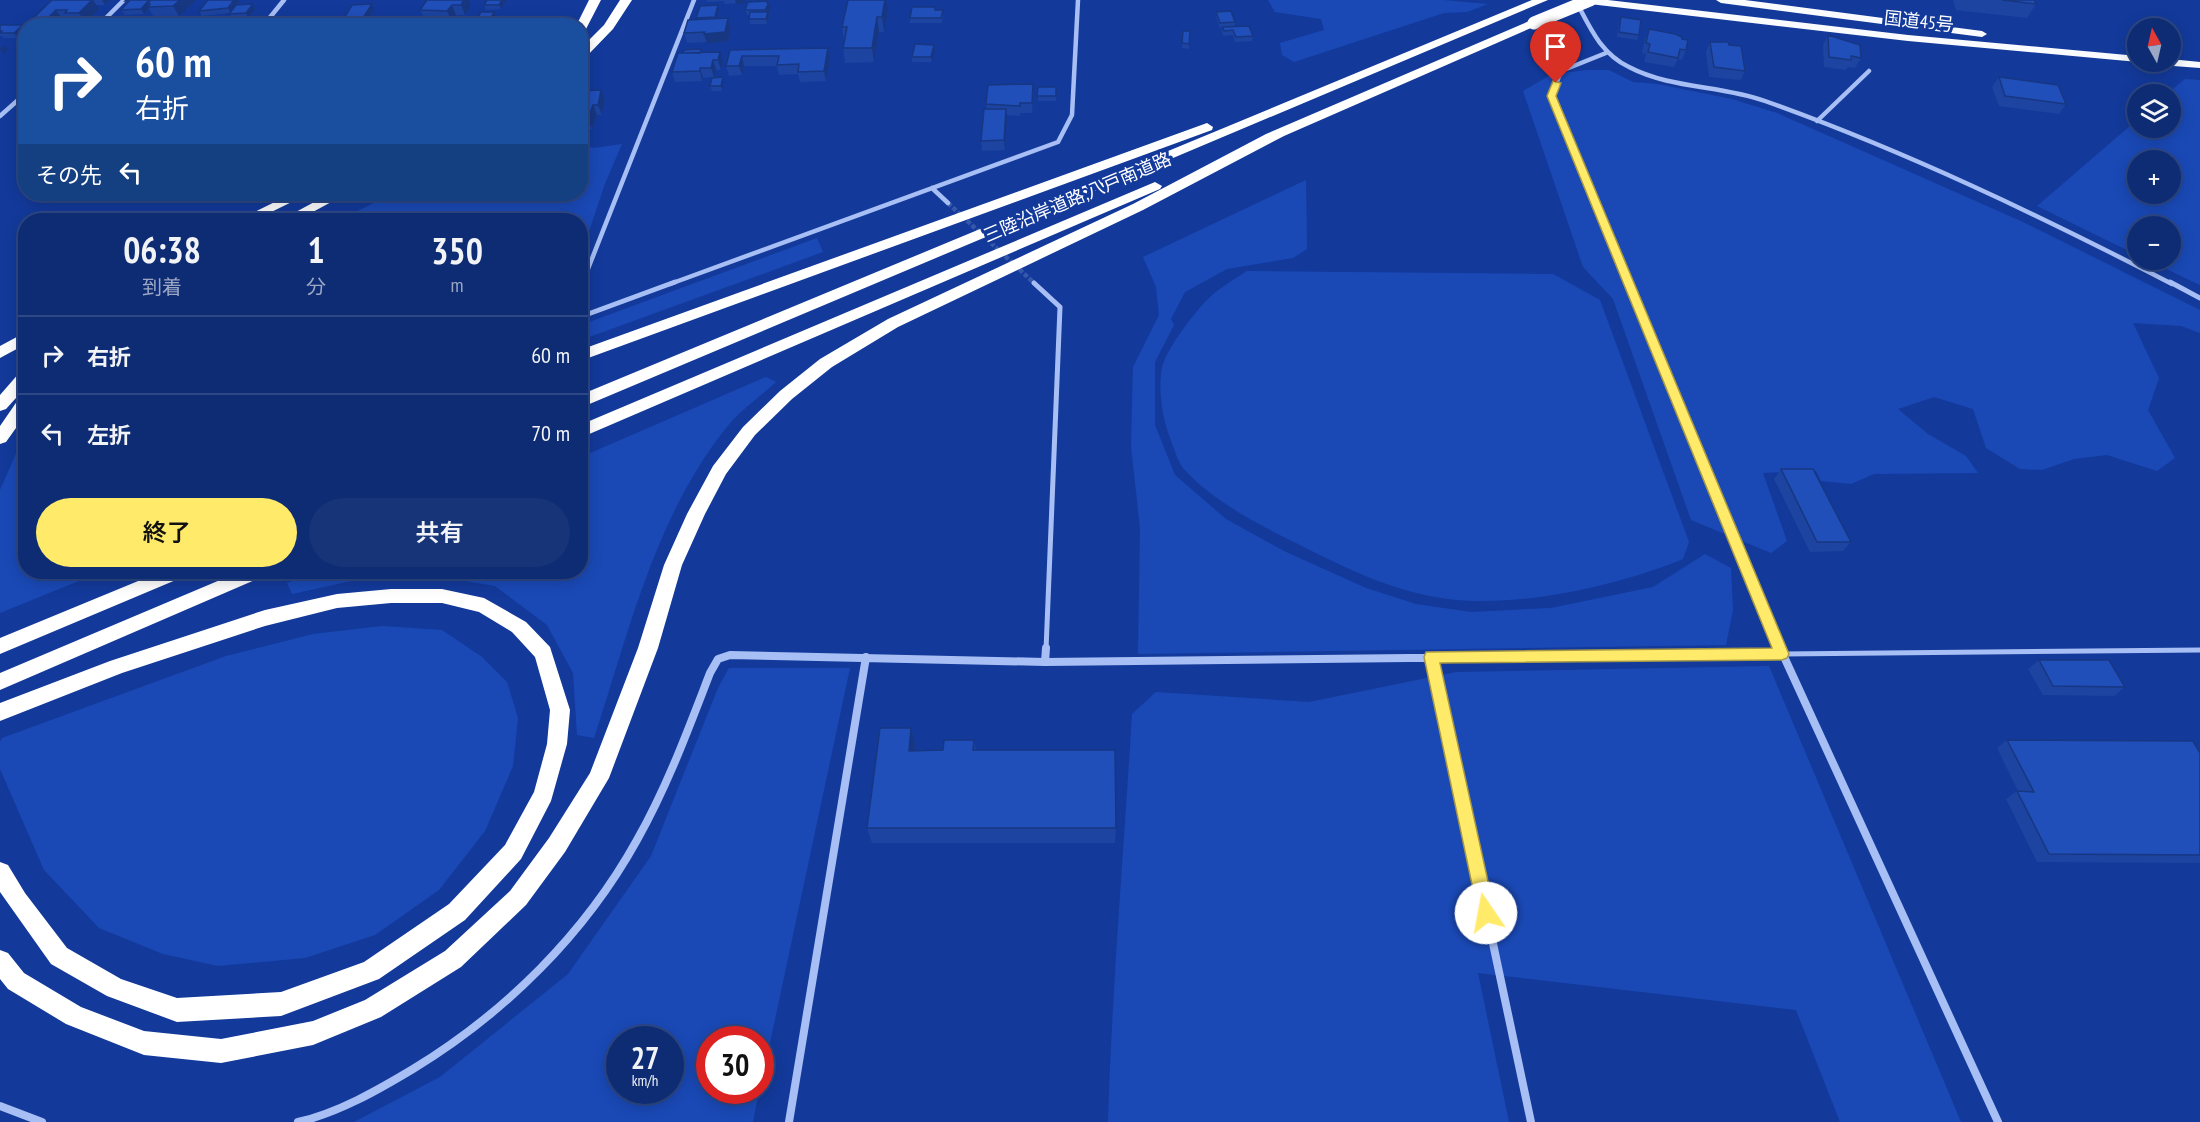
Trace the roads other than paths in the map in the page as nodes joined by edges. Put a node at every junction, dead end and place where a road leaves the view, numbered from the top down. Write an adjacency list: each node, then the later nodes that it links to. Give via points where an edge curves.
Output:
1 (124, 0): 12 (street)
2 (284, 0): 13 (street)
3 (595, 0): 14 (highway)
4 (626, 0): 15 (highway, via 609,27)
5 (694, 0): 35 (street)
6 (1078, 0): 27 (street, via 1072,115 1058,142)
7 (1542, 0): 16 (highway, 三陸沿岸道路;八戸南道路)
8 (1575, 0): 17 (street)
9 (1581, 0): 18 (highway, 国道45号)
10 (1590, 0): 26 (highway, 三陸沿岸道路;八戸南道路, bridge)
11 (1721, 0): 18 (highway, 国道45号, via 1983,34)
12 (106, 18)
13 (269, 18)
14 (586, 18)
15 (588, 48)
16 (1415, 51): 41 (highway); 43 (highway, 三陸沿岸道路;八戸南道路)
17 (1606, 53): 25 (street, via 1630,68 1672,81 1759,98); 52 (street, via 1561,71 1552,96)
18 (2110, 57): 19 (highway, 国道45号)
19 (2127, 58)
20 (2181, 64): 21 (highway)
21 (2200, 65)
22 (1869, 70): 25 (street)
23 (18, 100): 24 (street)
24 (0, 116)
25 (1817, 121): 37 (street, via 2026,213)
26 (1282, 132): 46 (highway, 三陸沿岸道路;八戸南道路); 59 (highway, via 1138,207 893,323 826,363 756,424 719,470 673,565 648,648 599,778 518,898 453,959 363,1013 313,1033 221,1051 144,1043 74,1016 16,981)
27 (932, 188): 31 (street); 38 (street)
28 (286, 201): 32 (highway)
29 (288, 201): 33 (highway)
30 (325, 201): 34 (highway)
31 (948, 203)
32 (260, 213)
33 (267, 213)
34 (302, 213)
35 (588, 270)
36 (1034, 283): 55 (street, via 1060,307)
37 (2200, 298)
38 (588, 314)
39 (18, 342): 40 (highway)
40 (0, 353)
41 (588, 353)
42 (18, 385): 44 (highway)
43 (588, 399)
44 (0, 405)
45 (18, 412): 47 (highway)
46 (588, 429)
47 (0, 438)
48 (160, 579): 50 (highway)
49 (240, 579): 56 (highway)
50 (0, 646)
51 (2200, 650): 52 (lane)
52 (1782, 654): 54 (street); 65 (street)
53 (866, 657): 55 (street); 62 (street, via 730,655 718,659 657,800 624,863 575,931 515,994 460,1038 398,1079); 63 (street)
54 (1432, 657): 55 (street); 64 (street)
55 (1045, 662)
56 (0, 682)
57 (0, 712): 58 (highway, via 117,667 265,618 337,601 391,596 442,596 484,606 519,627 543,653 560,710 557,744 544,794 513,852 457,912 371,970 281,1004 177,1010 115,988 59,956)
58 (0, 873)
59 (0, 961)
60 (0, 1106): 61 (street)
61 (42, 1122)
62 (298, 1122)
63 (789, 1122)
64 (1531, 1122)
65 (1998, 1122)

